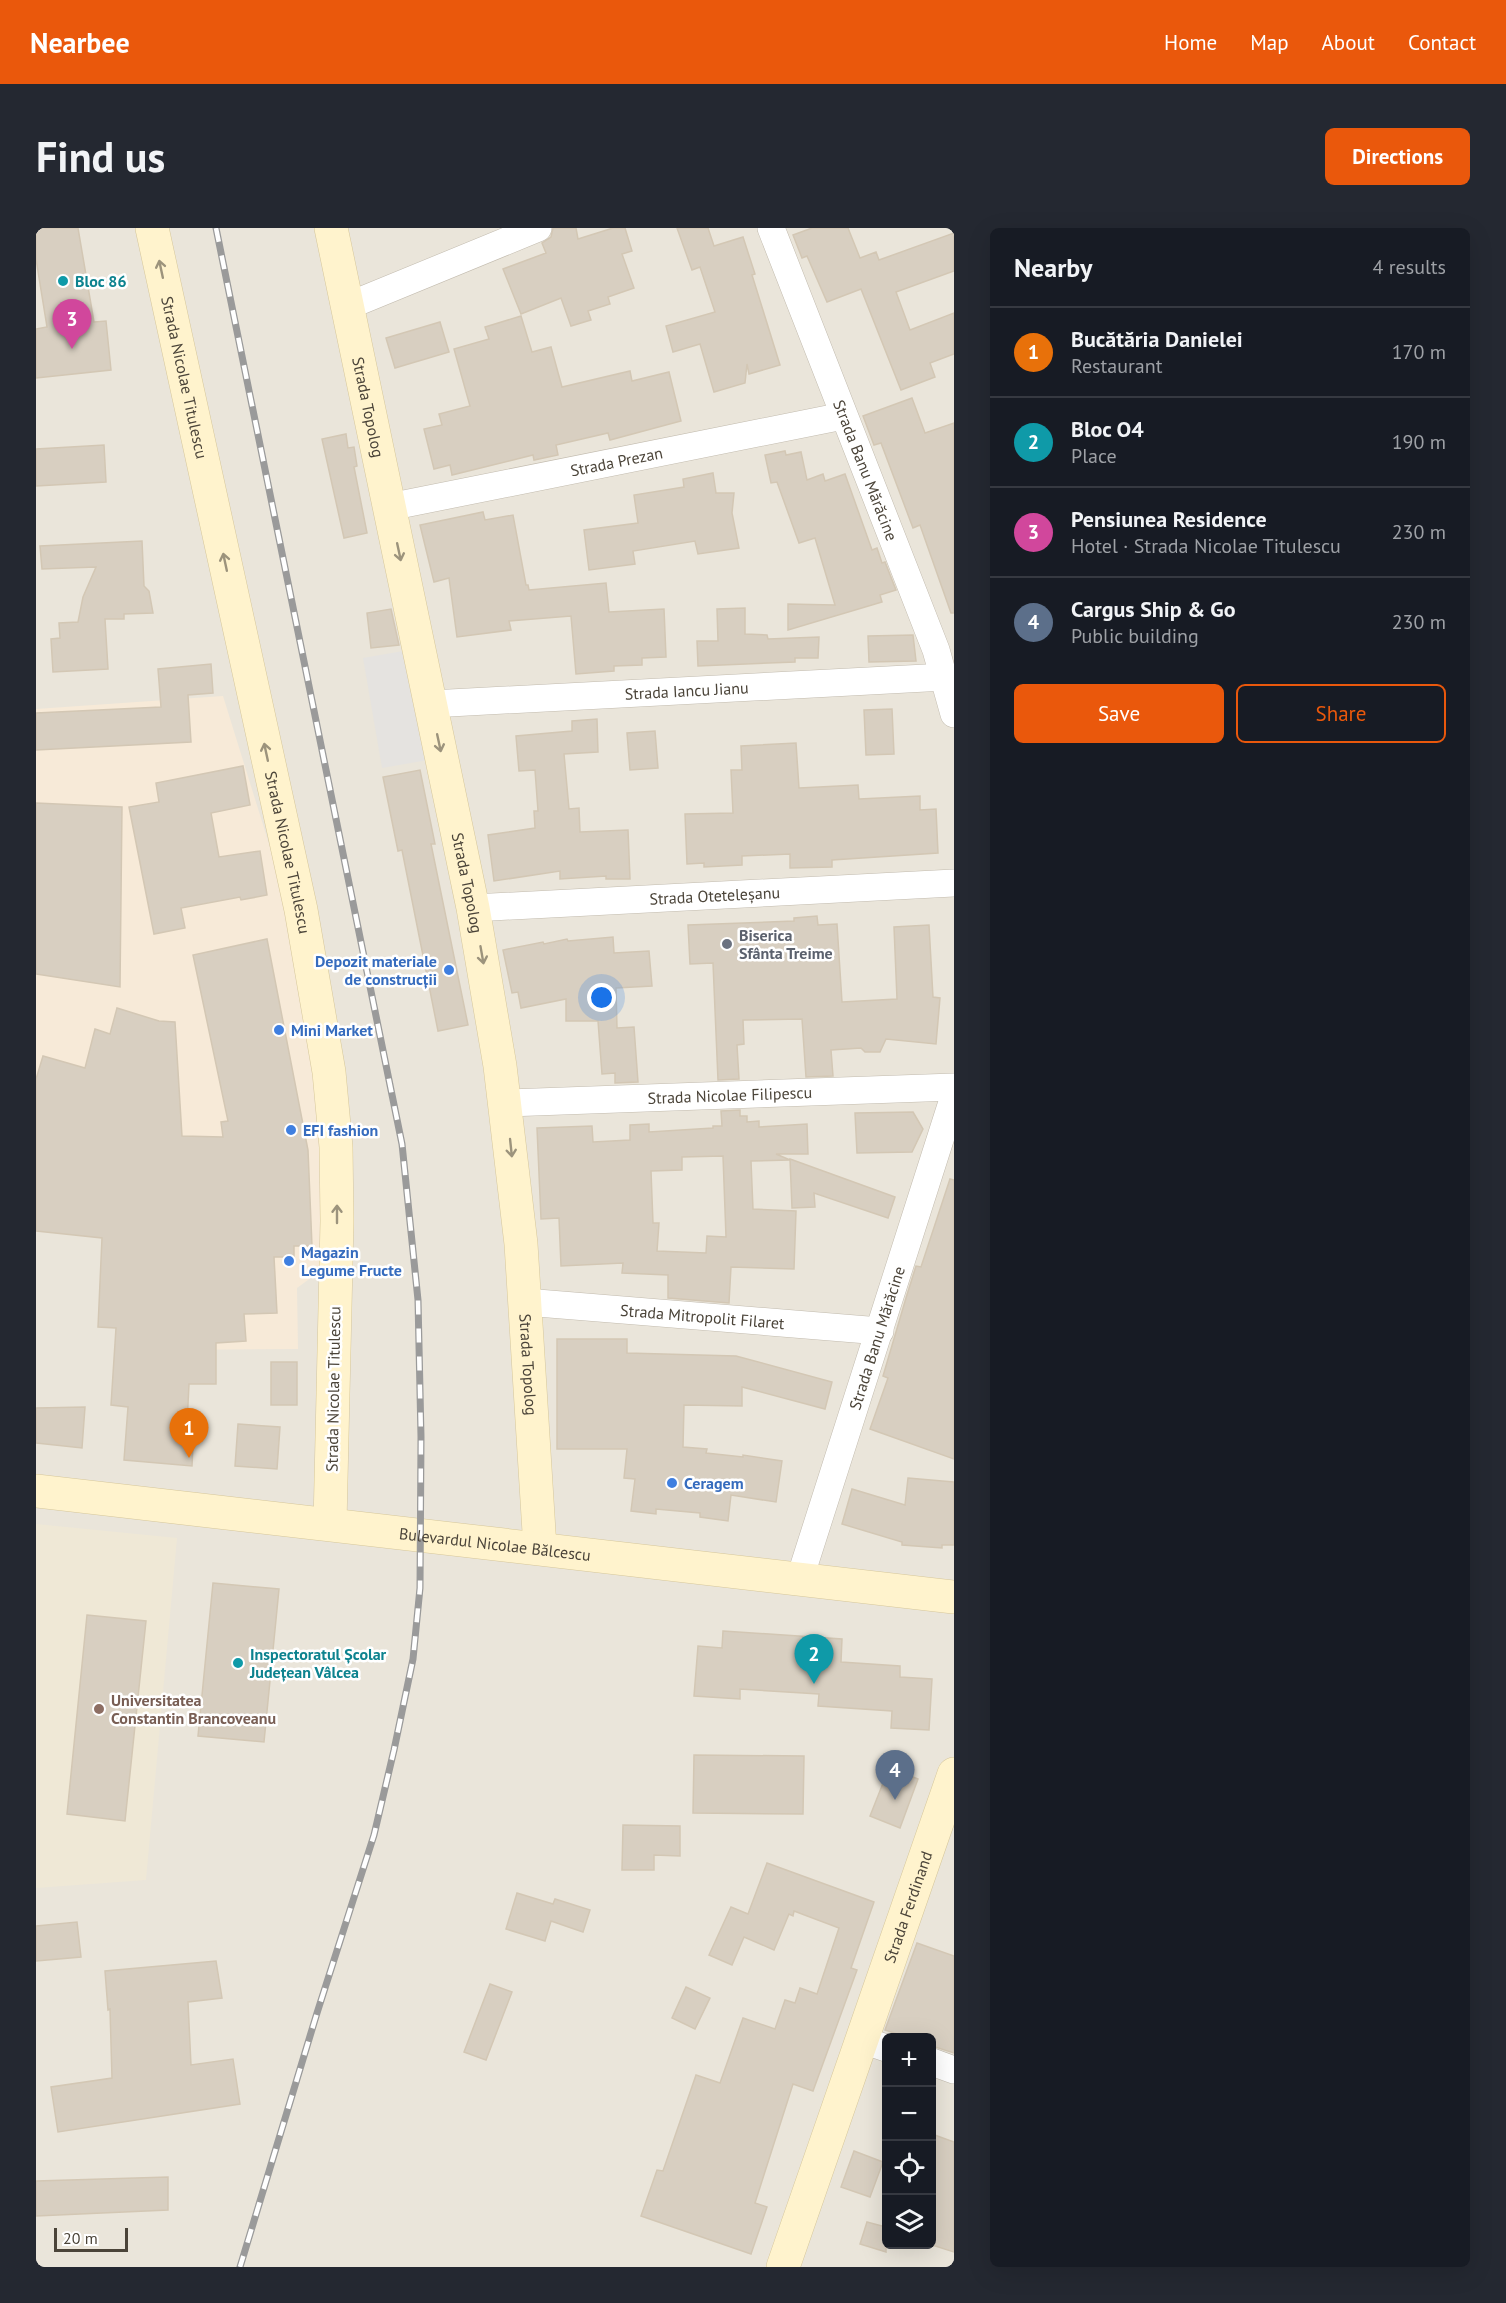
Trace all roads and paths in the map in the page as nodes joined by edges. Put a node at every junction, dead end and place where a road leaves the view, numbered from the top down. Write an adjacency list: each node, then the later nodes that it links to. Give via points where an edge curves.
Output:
1 (152, 228): 19 (main road, Strada Nicolae Titulescu, one-way to 1, via 337,1221 336,1146 329,1072 301,910)
2 (331, 228): 5 (main road, Strada Topolog)
3 (538, 228): 5 (street)
4 (771, 228): 6 (street, Strada Banu Mărăcine)
5 (348, 306): 7 (main road, Strada Topolog)
6 (843, 416): 7 (street, Strada Prezan); 8 (street, Strada Banu Mărăcine)
7 (389, 507): 9 (main road, Strada Topolog, one-way to 9)
8 (945, 677): 9 (street, Strada Iancu Jianu); 10 (street, Strada Banu Mărăcine)
9 (431, 704): 12 (main road, Strada Topolog, one-way to 12)
10 (954, 714)
11 (954, 883): 12 (street, Strada Oteteleșanu)
12 (473, 908): 15 (main road, Strada Topolog, one-way to 15)
13 (954, 1087): 15 (street, Strada Nicolae Filipescu)
14 (954, 1096): 17 (street, Strada Banu Mărăcine)
15 (506, 1103): 16 (main road, Strada Topolog, one-way to 16)
16 (525, 1302): 17 (street, Strada Mitropolit Filaret); 20 (main road, Strada Topolog)
17 (880, 1331): 21 (street, Strada Banu Mărăcine)
18 (36, 1491): 19 (main road, Bulevardul Nicolae Bălcescu)
19 (330, 1524): 20 (main road, Bulevardul Nicolae Bălcescu)
20 (540, 1548): 21 (main road, Bulevardul Nicolae Bălcescu)
21 (800, 1578): 22 (main road, Bulevardul Nicolae Bălcescu)
22 (954, 1597)
23 (954, 1774): 24 (main road, Strada Ferdinand)
24 (874, 2044): 27 (main road, Strada Ferdinand)
25 (936, 2063): 26 (street)
26 (954, 2070)
27 (783, 2267)

